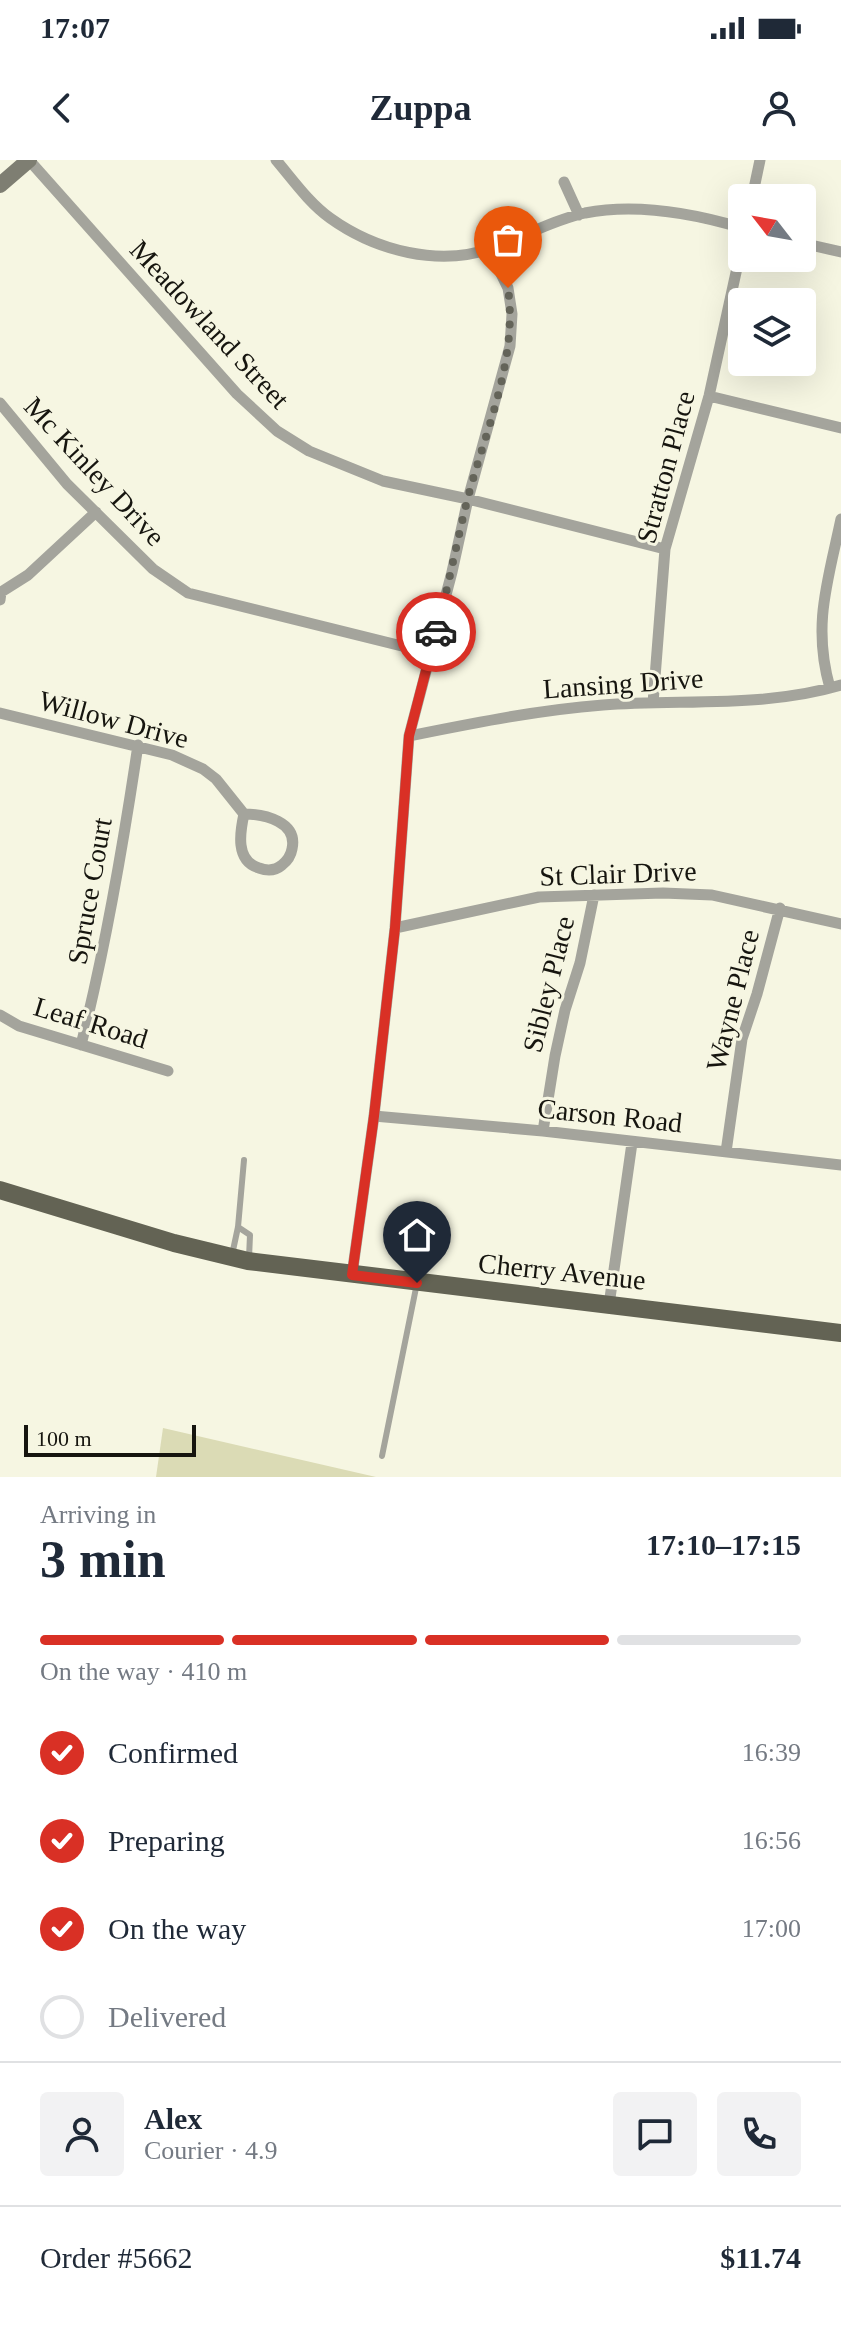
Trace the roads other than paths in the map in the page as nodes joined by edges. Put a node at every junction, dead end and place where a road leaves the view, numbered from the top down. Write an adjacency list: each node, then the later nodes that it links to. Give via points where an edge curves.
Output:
1 (29, 160): 6 (main road); 16 (street, Meadowland Street, via 237,394 277,431 364,474)
2 (276, 160): 10 (street, via 329,217 372,240 432,257)
3 (760, 160): 5 (street)
4 (564, 182): 7 (street)
5 (755, 184)
6 (0, 185)
7 (579, 215): 8 (street, via 635,209); 10 (street)
8 (728, 225)
9 (816, 246): 11 (street)
10 (489, 249): 16 (street, via 508,288 510,346)
11 (841, 252)
12 (736, 272): 13 (street, Stratton Place)
13 (709, 396): 15 (street); 19 (street, Stratton Place)
14 (0, 403): 17 (street, Mc Kinley Drive)
15 (841, 428)
16 (468, 499): 19 (street, Meadowland Street); 21 (street)
17 (96, 512): 20 (street); 21 (street, Mc Kinley Drive, via 153,569 188,593)
18 (841, 519): 22 (street, via 820,634 822,662)
19 (665, 549): 23 (street, Stratton Place)
20 (0, 594)
21 (430, 653): 25 (street)
22 (836, 686): 23 (street, Lansing Drive, via 769,698)
23 (653, 703): 25 (street, Lansing Drive, via 526,713)
24 (0, 713): 26 (street, Willow Drive)
25 (409, 736): 31 (street)
26 (138, 745): 27 (street, Willow Drive, via 203,769); 33 (street, Spruce Court, via 117,880)
27 (244, 814): 27 (street, via 240,846 245,859 263,870 281,866 293,842 286,826)
28 (594, 895): 29 (street, St Clair Drive, via 712,895); 31 (street, St Clair Drive, via 539,897); 36 (street, Sibley Place, via 555,1056)
29 (780, 908): 30 (street, St Clair Drive); 38 (street, Wayne Place, via 742,1039)
30 (841, 924)
31 (395, 928): 35 (street)
32 (0, 1015): 33 (street, Leaf Road)
33 (81, 1045): 34 (street, Leaf Road)
34 (168, 1071)
35 (374, 1116): 36 (street, Carson Road); 44 (street)
36 (543, 1131): 37 (street, Carson Road)
37 (632, 1143): 38 (street, Carson Road); 46 (street)
38 (726, 1152): 40 (street, Carson Road)
39 (244, 1160): 42 (lane)
40 (841, 1165)
41 (0, 1190): 43 (main road, Cherry Avenue)
42 (238, 1227): 43 (lane); 43 (lane, via 250,1235)
43 (240, 1260): 44 (main road, Cherry Avenue)
44 (352, 1275): 45 (main road, Cherry Avenue)
45 (417, 1283): 46 (main road, Cherry Avenue); 48 (lane)
46 (609, 1305): 47 (main road, Cherry Avenue)
47 (841, 1333)
48 (382, 1456)

